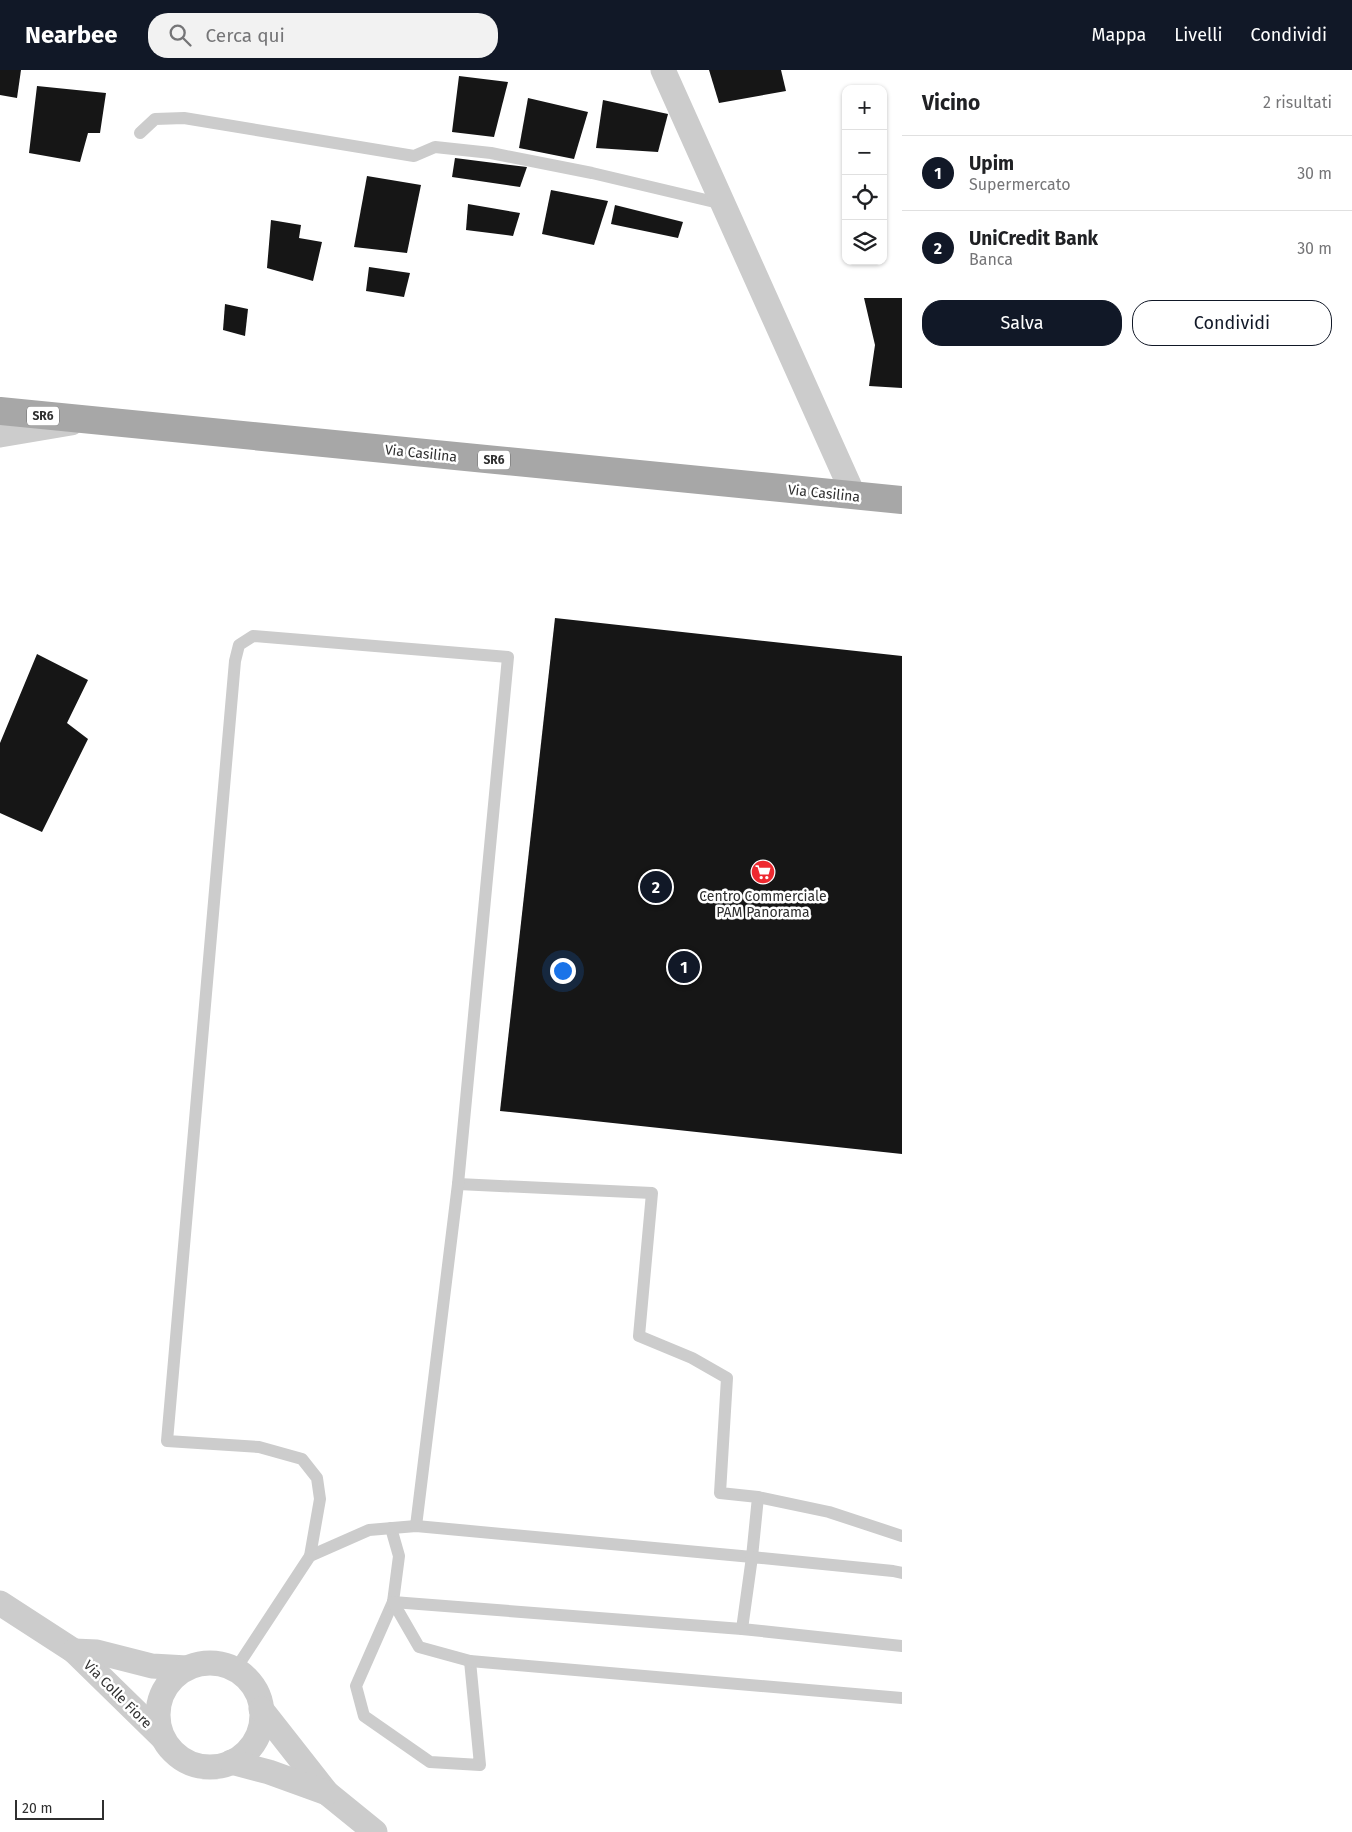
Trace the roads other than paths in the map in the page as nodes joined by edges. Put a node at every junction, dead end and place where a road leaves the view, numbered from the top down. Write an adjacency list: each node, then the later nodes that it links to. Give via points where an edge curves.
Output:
1 (663, 70): 3 (street)
2 (140, 133): 3 (lane, via 155,119 184,118 414,156 435,147 491,153)
3 (724, 204): 7 (street)
4 (0, 411): 5 (main road, Via Casilina / SR6)
5 (87, 420): 6 (street); 7 (main road, Via Casilina / SR6)
6 (0, 435)
7 (854, 496): 8 (main road, Via Casilina / SR6)
8 (902, 500)
9 (458, 1184): 10 (lane, via 652,1193 639,1336 692,1358 726,1378 720,1493); 11 (lane); 14 (lane, via 508,657 252,636 240,645 235,661 167,1441 259,1447 302,1459 317,1478 320,1499)
10 (758, 1497): 13 (lane, via 829,1512); 15 (lane)
11 (416, 1526): 12 (lane); 15 (lane)
12 (391, 1528): 14 (lane, via 368,1530); 17 (lane, via 399,1556)
13 (902, 1536)
14 (310, 1556): 24 (lane)
15 (752, 1557): 16 (lane); 19 (lane)
16 (902, 1573)
17 (393, 1602): 19 (lane); 22 (lane, via 419,1646); 22 (lane, via 356,1686 364,1716 430,1762 480,1765)
18 (0, 1603): 21 (street, Via Colle Fiore)
19 (742, 1629): 20 (lane)
20 (902, 1646)
21 (74, 1650): 23 (street, Via Colle Fiore, via 97,1652 152,1666); 27 (street, Via Colle Fiore)
22 (470, 1662): 25 (lane)
23 (188, 1668): 24 (street, via 214,1664); 27 (street, via 174,1677 164,1690 158,1722)
24 (235, 1670): 26 (street, via 257,1693)
25 (902, 1698)
26 (261, 1709): 28 (street, via 261,1725 255,1740 245,1753); 29 (street)
27 (162, 1737): 28 (street, via 172,1751 199,1766)
28 (231, 1762): 29 (street)
29 (327, 1793): 30 (street)
30 (375, 1832)

